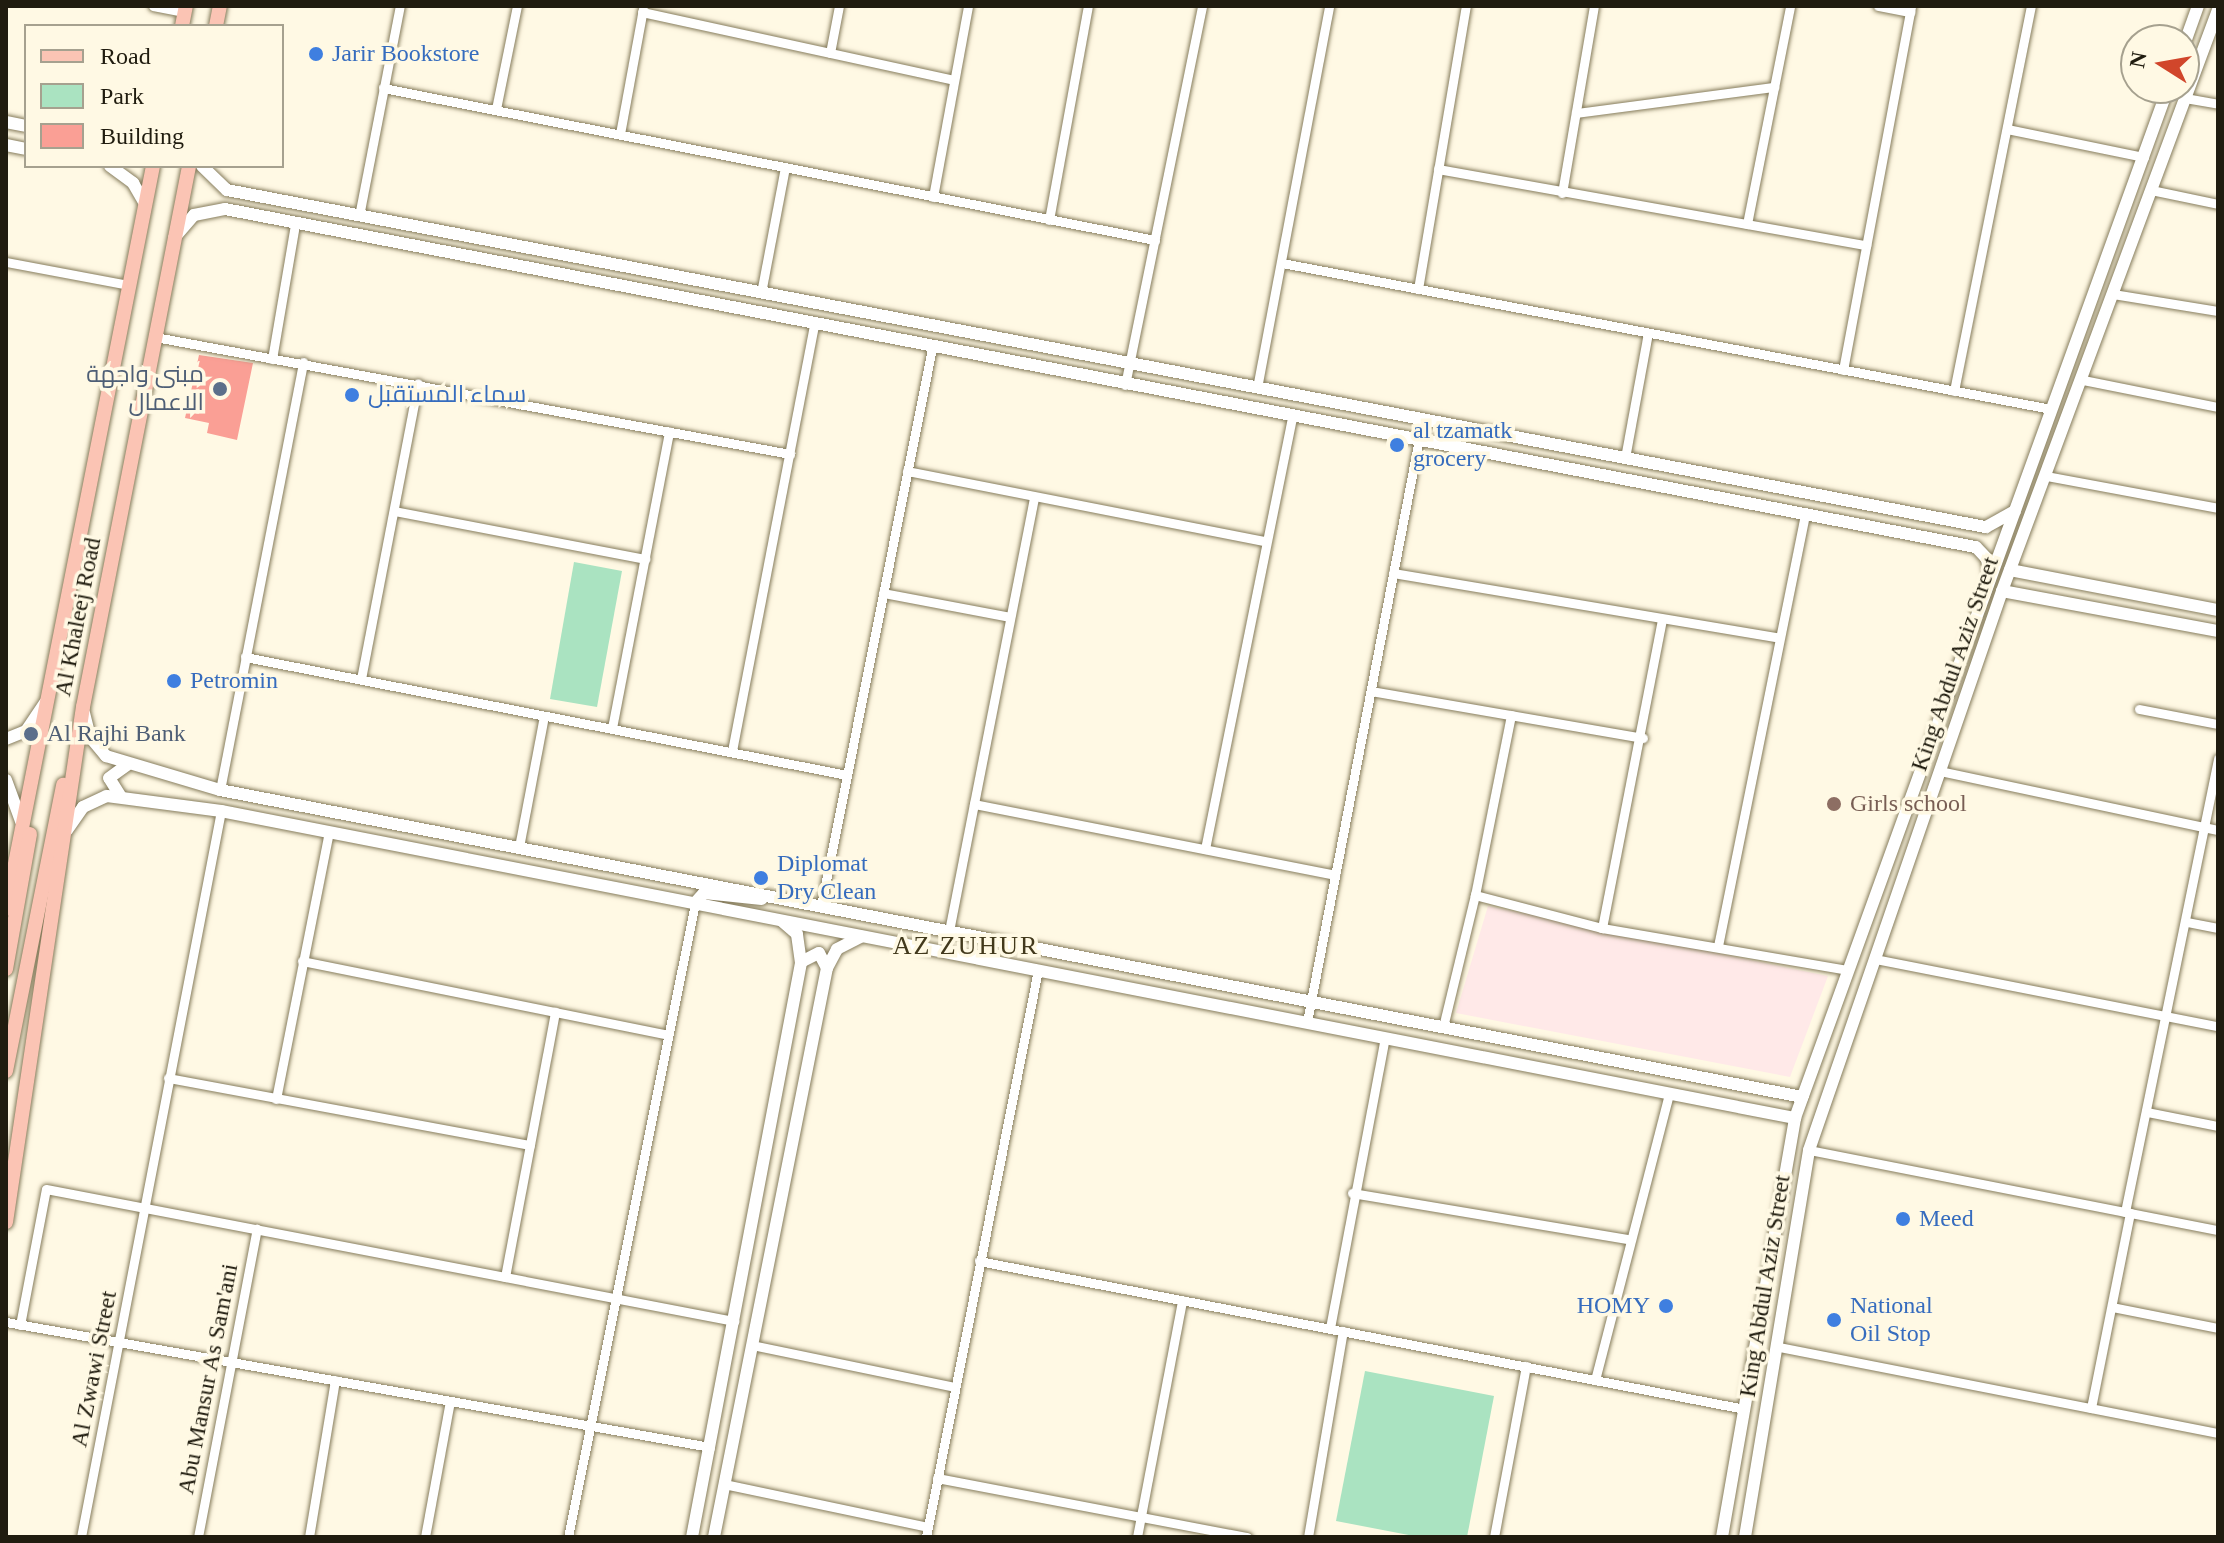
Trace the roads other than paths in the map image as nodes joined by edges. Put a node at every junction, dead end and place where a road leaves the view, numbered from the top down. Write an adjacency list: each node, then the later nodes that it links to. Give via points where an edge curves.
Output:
1 (153, 6): 17 (street)
2 (400, 6): 22 (street)
3 (517, 6): 25 (street)
4 (839, 6): 18 (street)
5 (968, 6): 20 (street)
6 (1088, 6): 44 (street)
7 (1202, 6): 48 (street)
8 (1329, 6): 51 (street)
9 (1466, 6): 35 (street)
10 (1594, 6): 26 (street)
11 (1790, 6): 21 (street)
12 (1878, 6): 15 (street)
13 (2031, 6): 27 (street)
14 (643, 9): 18 (street); 28 (street)
15 (1910, 9): 49 (street)
16 (2218, 10): 19 (street, King Abdul Aziz Street)
17 (184, 15)
18 (830, 53): 20 (street)
19 (2200, 58)
20 (954, 80): 38 (street)
21 (1774, 87): 26 (street); 46 (street)
22 (383, 88): 25 (street); 42 (street)
23 (2162, 104): 29 (street, King Abdul Aziz Street)
24 (2183, 104): 36 (street, King Abdul Aziz Street)
25 (496, 109): 28 (street)
26 (1576, 113): 37 (street)
27 (2007, 129): 29 (street); 69 (street)
28 (620, 134): 30 (street)
29 (2144, 157): 71 (street, King Abdul Aziz Street)
30 (785, 167): 38 (street); 54 (street)
31 (113, 168): 40 (street, via 133,183)
32 (153, 168): 40 (main road, Al Khaleej Road)
33 (189, 168): 47 (main road, Al Khaleej Road)
34 (204, 168): 39 (street, via 227,190)
35 (1438, 169): 37 (street); 53 (street)
36 (2151, 190): 41 (street); 55 (street, King Abdul Aziz Street)
37 (1562, 193): 46 (street)
38 (933, 197): 44 (street)
39 (284, 201): 42 (street); 43 (street)
40 (145, 204): 52 (main road, Al Khaleej Road)
41 (2218, 204)
42 (359, 216): 54 (street)
43 (267, 219): 45 (street); 47 (street, via 204,209)
44 (1049, 220): 48 (street)
45 (295, 224): 57 (street); 61 (street)
46 (1747, 224): 49 (street)
47 (174, 238): 59 (main road, Al Khaleej Road)
48 (1155, 240): 63 (street)
49 (1866, 245): 64 (street)
50 (6, 262): 52 (street)
51 (1282, 263): 53 (street); 68 (street)
52 (129, 285): 99 (main road, Al Khaleej Road)
53 (1418, 289): 58 (street)
54 (761, 293): 63 (street)
55 (2113, 294): 56 (street); 65 (street, King Abdul Aziz Street)
56 (2218, 311)
57 (814, 324): 60 (street); 75 (street)
58 (1648, 333): 64 (street); 76 (street)
59 (155, 337): 61 (street); 100 (main road, Al Khaleej Road)
60 (932, 348): 67 (street); 77 (street)
61 (272, 359): 62 (street)
62 (303, 362): 66 (street); 96 (street)
63 (1130, 363): 67 (street); 68 (street)
64 (1843, 370): 69 (street)
65 (2083, 380): 70 (street); 78 (street, King Abdul Aziz Street)
66 (418, 383): 73 (street); 81 (street)
67 (1125, 385): 72 (street)
68 (1257, 388): 76 (street)
69 (1954, 391): 71 (street)
70 (2218, 407)
71 (2051, 409): 82 (street, King Abdul Aziz Street)
72 (1292, 419): 74 (street); 84 (street)
73 (669, 431): 75 (street); 85 (street)
74 (1418, 444): 83 (street); 87 (street)
75 (790, 454): 109 (street)
76 (1625, 458): 82 (street, via 1986,527)
77 (907, 471): 79 (street); 90 (street)
78 (2046, 476): 80 (street); 86 (street, King Abdul Aziz Street)
79 (1034, 497): 84 (street); 92 (street)
80 (2218, 508)
81 (394, 511): 85 (street); 97 (street)
82 (2015, 511): 88 (street, King Abdul Aziz Street)
83 (1805, 516): 88 (street, via 1976,547 1987,559); 95 (street)
84 (1263, 541): 126 (street)
85 (645, 559): 105 (street)
86 (2010, 570): 89 (street, King Abdul Aziz Street); 91 (street)
87 (1393, 573): 93 (street); 98 (street)
88 (1990, 576): 146 (street, King Abdul Aziz Street)
89 (2002, 591): 94 (street); 112 (street, King Abdul Aziz Street)
90 (883, 593): 92 (street); 113 (street)
91 (2218, 610)
92 (1010, 617): 118 (street)
93 (1662, 620): 95 (street); 106 (street)
94 (2218, 631)
95 (1777, 637): 139 (street)
96 (245, 657): 97 (street); 116 (street)
97 (361, 679): 103 (street)
98 (1371, 691): 102 (street); 127 (street)
99 (50, 693): 107 (street, via 26,731); 115 (main road, Al Khaleej Road)
100 (83, 707): 108 (main road, Al Khaleej Road); 111 (street, via 95,745)
101 (2139, 709): 104 (street)
102 (1511, 715): 106 (street); 128 (street)
103 (544, 716): 105 (street); 125 (street)
104 (2218, 724)
105 (612, 728): 109 (street)
106 (1643, 738): 135 (street)
107 (6, 739)
108 (76, 746): 124 (main road, Al Khaleej Road); 155 (main road, via 54,810)
109 (732, 751): 113 (street)
110 (2218, 758): 120 (street)
111 (127, 765): 116 (street); 117 (street, via 109,778)
112 (1940, 771): 120 (street); 140 (street, King Abdul Aziz Street)
113 (847, 775): 131 (street)
114 (6, 780): 122 (street, via 17,795)
115 (33, 782): 122 (main road, Al Khaleej Road); 144 (main road, via 29,859)
116 (220, 790): 125 (street)
117 (121, 797): 119 (street); 124 (street, via 90,801)
118 (974, 804): 126 (street); 137 (street)
119 (221, 811): 123 (street); 156 (street, Al Zwawi Street)
120 (2206, 827): 121 (street); 134 (street)
121 (2218, 830)
122 (23, 832): 132 (main road, Al Khaleej Road)
123 (329, 832): 130 (street); 141 (street)
124 (60, 844): 168 (main road, Al Khaleej Road)
125 (519, 847): 129 (street)
126 (1205, 849): 127 (street)
127 (1335, 875): 147 (street)
128 (1475, 895): 135 (street); 152 (street)
129 (781, 898): 130 (street, via 704,893); 131 (street)
130 (695, 903): 133 (street); 153 (street)
131 (821, 906): 137 (street)
132 (6, 909)
133 (779, 919): 138 (street); 142 (street, via 797,934)
134 (2187, 922): 136 (street); 149 (street)
135 (1602, 928): 139 (street)
136 (2218, 928)
137 (949, 931): 147 (street)
138 (866, 936): 143 (street, via 844,943); 145 (street)
139 (1718, 946): 146 (street)
140 (1875, 959): 149 (street); 164 (street, King Abdul Aziz Street)
141 (302, 961): 148 (street); 159 (street)
142 (801, 963): 143 (street, via 819,953); 177 (street)
143 (827, 968): 184 (street)
144 (6, 969)
145 (1038, 970): 150 (street); 172 (street)
146 (1848, 970): 158 (street, King Abdul Aziz Street)
147 (1311, 1001): 150 (street); 152 (street)
148 (555, 1012): 153 (street); 163 (street)
149 (2167, 1016): 151 (street); 160 (street)
150 (1307, 1022): 154 (street)
151 (2218, 1026)
152 (1443, 1027): 158 (street)
153 (668, 1035): 174 (street)
154 (1385, 1037): 157 (street); 165 (street)
155 (6, 1071)
156 (168, 1078): 159 (street); 166 (street, Al Zwawi Street)
157 (1669, 1093): 161 (street); 171 (street)
158 (1803, 1097): 161 (street, King Abdul Aziz Street)
159 (276, 1099): 163 (street)
160 (2147, 1112): 162 (street); 167 (street)
161 (1795, 1118): 193 (street, King Abdul Aziz Street)
162 (2218, 1126)
163 (530, 1145): 173 (street)
164 (1809, 1150): 167 (street); 185 (street, King Abdul Aziz Street)
165 (1352, 1193): 171 (street); 180 (street)
166 (144, 1207): 169 (street); 179 (street, via 46,1189); 183 (street, Al Zwawi Street)
167 (2127, 1213): 170 (street); 176 (street)
168 (6, 1222)
169 (257, 1229): 173 (street); 186 (street, Abu Mansur As Sam'ani)
170 (2218, 1230)
171 (1627, 1239): 189 (street)
172 (979, 1261): 175 (street); 190 (street)
173 (505, 1277): 174 (street)
174 (615, 1299): 177 (street); 194 (street)
175 (1182, 1300): 180 (street); 199 (street)
176 (2112, 1307): 181 (street); 192 (street)
177 (734, 1321): 196 (street)
178 (6, 1322): 179 (street)
179 (20, 1325): 183 (street)
180 (1330, 1328): 182 (street)
181 (2218, 1328)
182 (1343, 1331): 187 (street); 212 (street)
183 (120, 1344): 186 (street); 203 (street, Al Zwawi Street)
184 (752, 1345): 190 (street); 198 (street)
185 (1779, 1347): 192 (street); 202 (street, King Abdul Aziz Street)
186 (230, 1366): 188 (street); 204 (street, Abu Mansur As Sam'ani)
187 (1526, 1366): 189 (street); 213 (street)
188 (335, 1380): 191 (street); 205 (street)
189 (1595, 1380): 193 (street)
190 (955, 1387): 197 (street)
191 (450, 1401): 194 (street); 206 (street)
192 (2091, 1408): 195 (street)
193 (1745, 1409): 201 (street, King Abdul Aziz Street)
194 (590, 1426): 196 (street); 207 (street)
195 (2218, 1433)
196 (710, 1447): 208 (street)
197 (937, 1478): 199 (street); 200 (street)
198 (724, 1484): 200 (street); 209 (street)
199 (1141, 1517): 210 (street); 211 (street)
200 (927, 1532)
201 (1721, 1534)
202 (1745, 1536)
203 (81, 1537)
204 (198, 1537)
205 (309, 1537)
206 (425, 1537)
207 (568, 1537)
208 (692, 1537)
209 (714, 1537)
210 (1137, 1537)
211 (1247, 1537)
212 (1308, 1537)
213 (1494, 1537)

